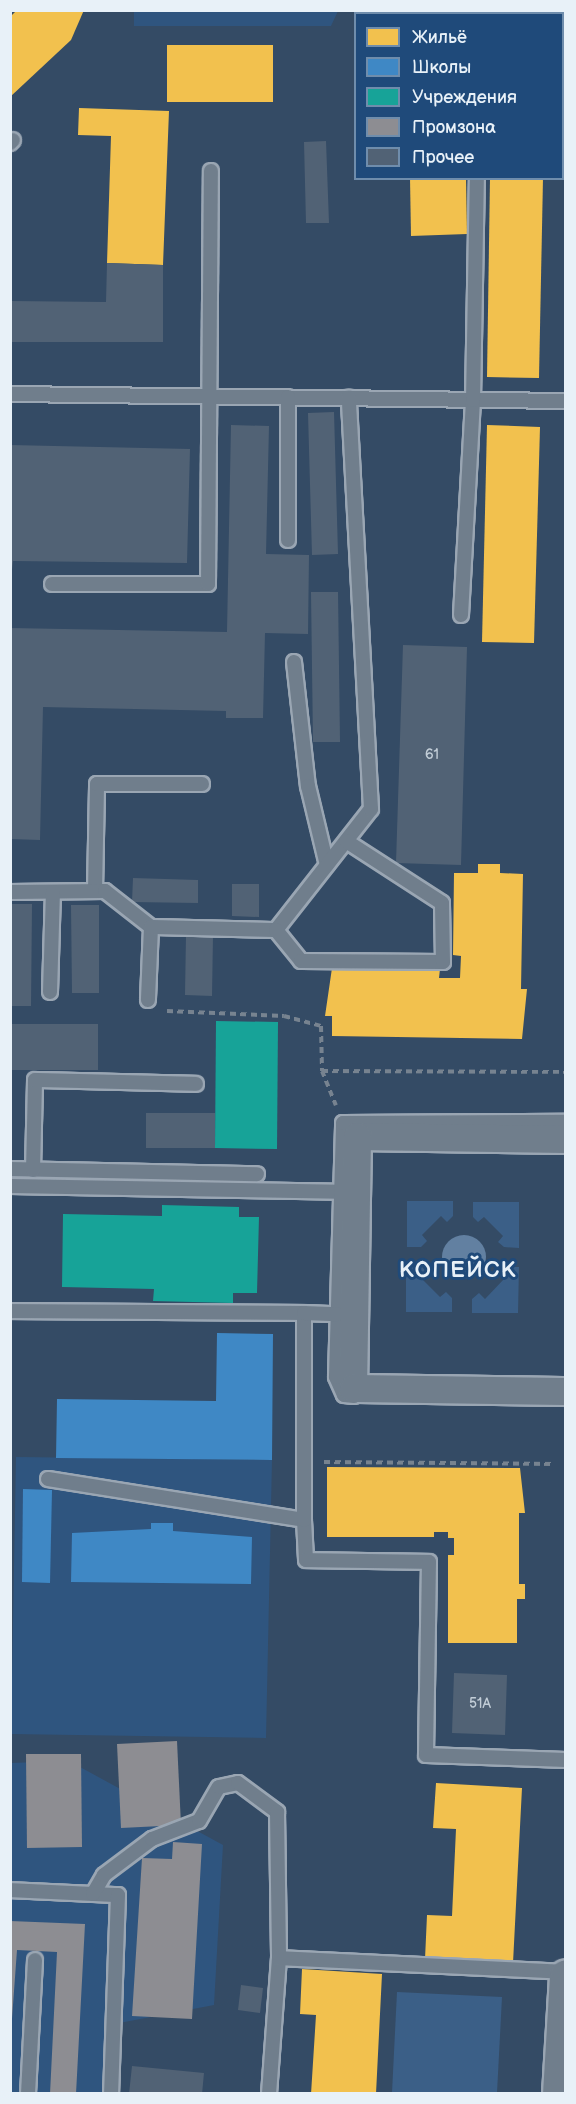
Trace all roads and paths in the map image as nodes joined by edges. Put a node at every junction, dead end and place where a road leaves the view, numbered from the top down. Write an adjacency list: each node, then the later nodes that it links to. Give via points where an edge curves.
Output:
1 (212, 171): 4 (lane)
2 (477, 180): 7 (lane)
3 (10, 394): 4 (lane)
4 (208, 396): 5 (lane); 10 (lane, via 208,584)
5 (288, 398): 6 (lane); 9 (lane)
6 (349, 398): 7 (lane); 14 (lane, via 371,809)
7 (473, 400): 8 (lane); 11 (lane)
8 (566, 401)
9 (288, 540)
10 (51, 584)
11 (461, 615)
12 (294, 662): 15 (lane, via 308,786)
13 (201, 784): 16 (lane, via 97,784)
14 (346, 841): 15 (lane); 20 (lane, via 442,903 443,962 301,961)
15 (327, 865): 20 (lane)
16 (95, 891): 18 (lane); 19 (lane, via 105,891)
17 (10, 892): 18 (lane)
18 (53, 892): 21 (lane)
19 (151, 927): 20 (lane); 22 (lane)
20 (276, 930)
21 (50, 992)
22 (148, 1000)
23 (167, 1002): 24 (path, via 167,1012 284,1016 321,1026)
24 (322, 1071): 25 (path); 28 (path)
25 (566, 1072)
26 (196, 1084): 31 (lane, via 35,1080)
27 (566, 1122): 28 (lane)
28 (343, 1123): 34 (lane)
29 (566, 1139): 38 (street, via 357,1136 353,1388)
30 (10, 1169): 31 (lane)
31 (33, 1170): 32 (lane)
32 (257, 1174)
33 (10, 1186): 34 (lane)
34 (339, 1192): 37 (lane)
35 (10, 1311): 36 (lane)
36 (303, 1313): 37 (lane); 40 (lane)
37 (337, 1314): 39 (lane, via 336,1377 344,1395)
38 (566, 1391)
39 (566, 1400)
40 (302, 1462): 41 (path); 43 (lane)
41 (554, 1464)
42 (48, 1479): 43 (lane)
43 (304, 1520): 44 (lane, via 306,1560 429,1562 426,1755)
44 (566, 1760)
45 (10, 1890): 46 (lane)
46 (93, 1894): 47 (lane, via 104,1875 152,1839 199,1821 219,1787 238,1783 277,1812); 51 (lane, via 118,1895)
47 (279, 1958): 49 (lane); 52 (lane)
48 (35, 1960): 50 (lane)
49 (566, 1974): 53 (street)
50 (27, 2094)
51 (111, 2094)
52 (269, 2094)
53 (559, 2094)

